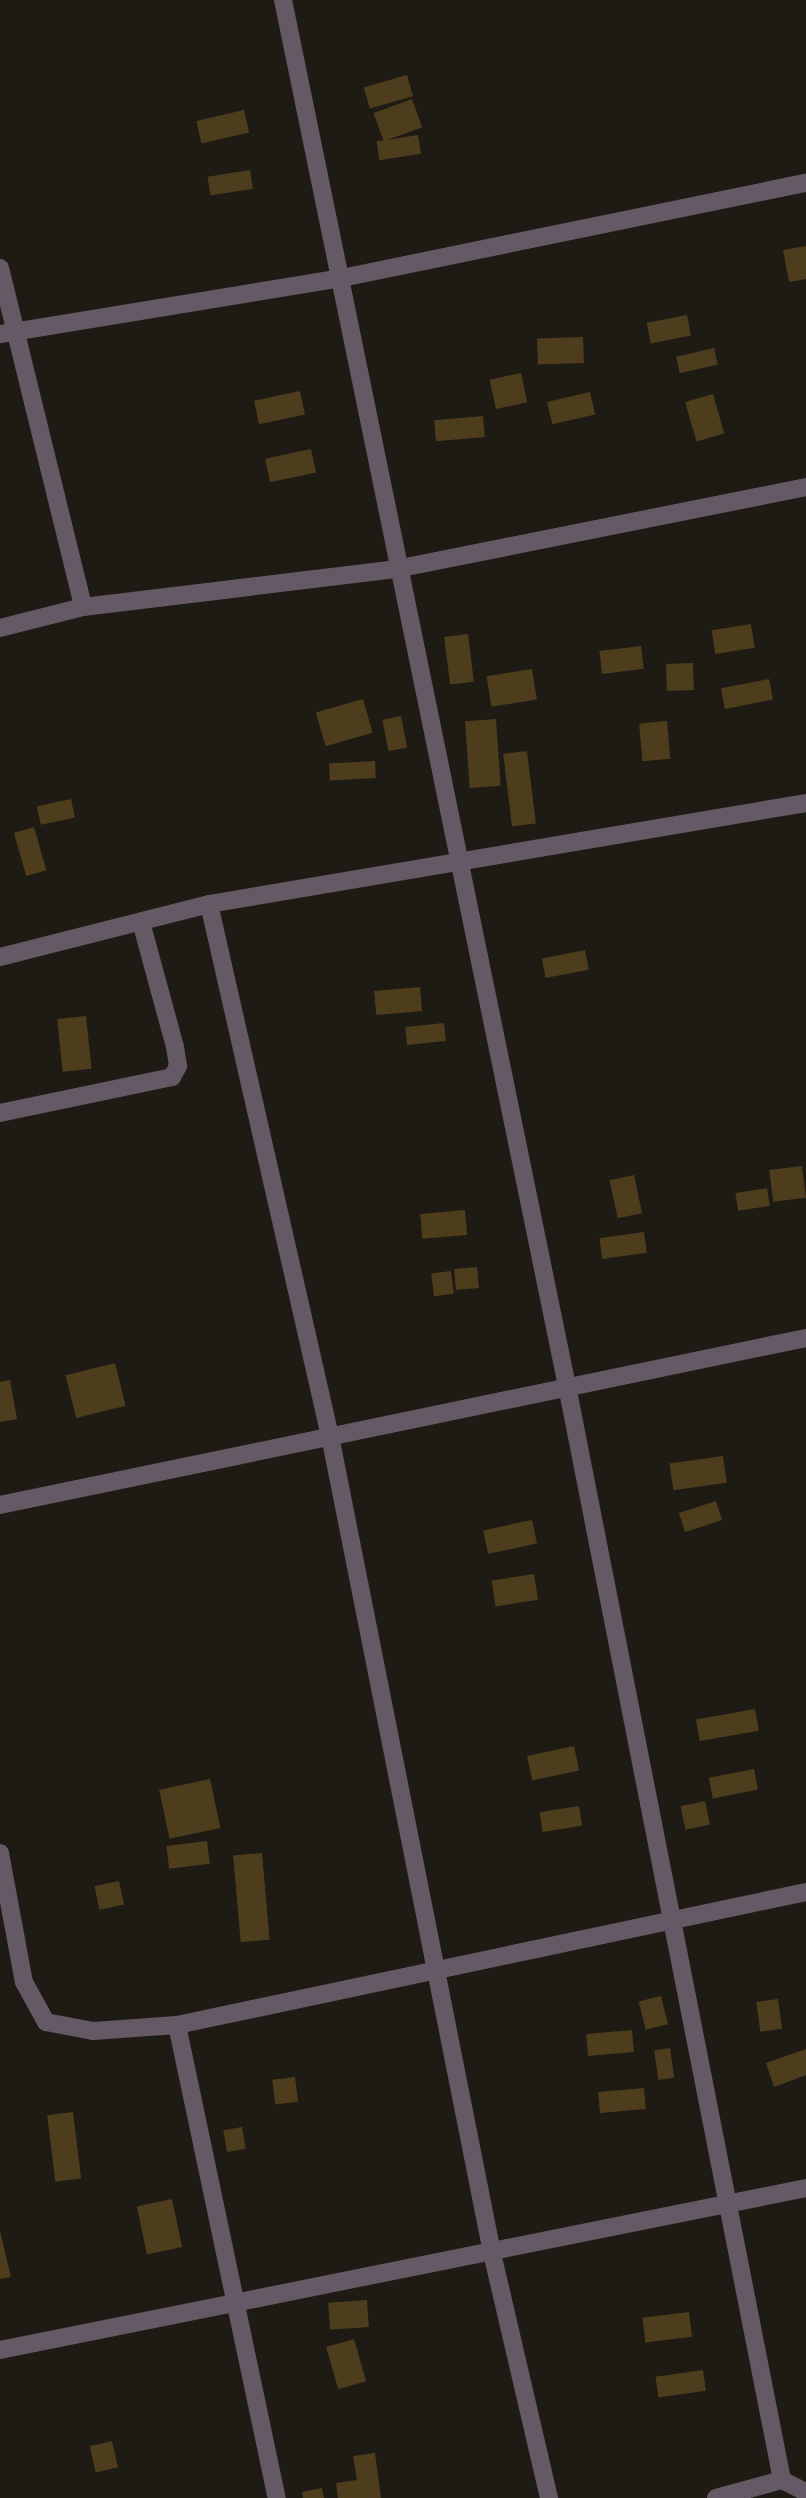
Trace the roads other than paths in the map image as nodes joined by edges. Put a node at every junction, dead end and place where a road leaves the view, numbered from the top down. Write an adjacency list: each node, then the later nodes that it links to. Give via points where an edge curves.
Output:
1 (283, 0): 4 (street)
2 (806, 183): 4 (street)
3 (0, 268): 5 (street)
4 (337, 279): 5 (street); 7 (street)
5 (8, 333): 8 (street)
6 (806, 487): 7 (street)
7 (396, 569): 8 (street); 11 (street)
8 (83, 607): 9 (street)
9 (0, 628)
10 (806, 803): 11 (street)
11 (457, 862): 12 (street); 17 (street)
12 (209, 904): 13 (street); 18 (street)
13 (141, 922): 14 (street); 15 (street, via 175,1048 178,1066 172,1077)
14 (0, 957)
15 (0, 1113)
16 (806, 1338): 17 (street)
17 (567, 1386): 18 (street); 22 (street)
18 (330, 1436): 19 (street); 23 (street)
19 (0, 1505)
20 (0, 1855): 24 (street, via 24,1982 46,2022 93,2031)
21 (806, 1892): 22 (street)
22 (668, 1920): 23 (street); 26 (street)
23 (434, 1970): 24 (street); 27 (street)
24 (177, 2025): 28 (street)
25 (806, 2188): 26 (street)
26 (727, 2205): 27 (street); 30 (street)
27 (492, 2253): 28 (street); 33 (street)
28 (232, 2304): 29 (street); 32 (street)
29 (0, 2350)
30 (782, 2480): 31 (street); 34 (street)
31 (806, 2492)
32 (277, 2498)
33 (549, 2498)
34 (716, 2498)

